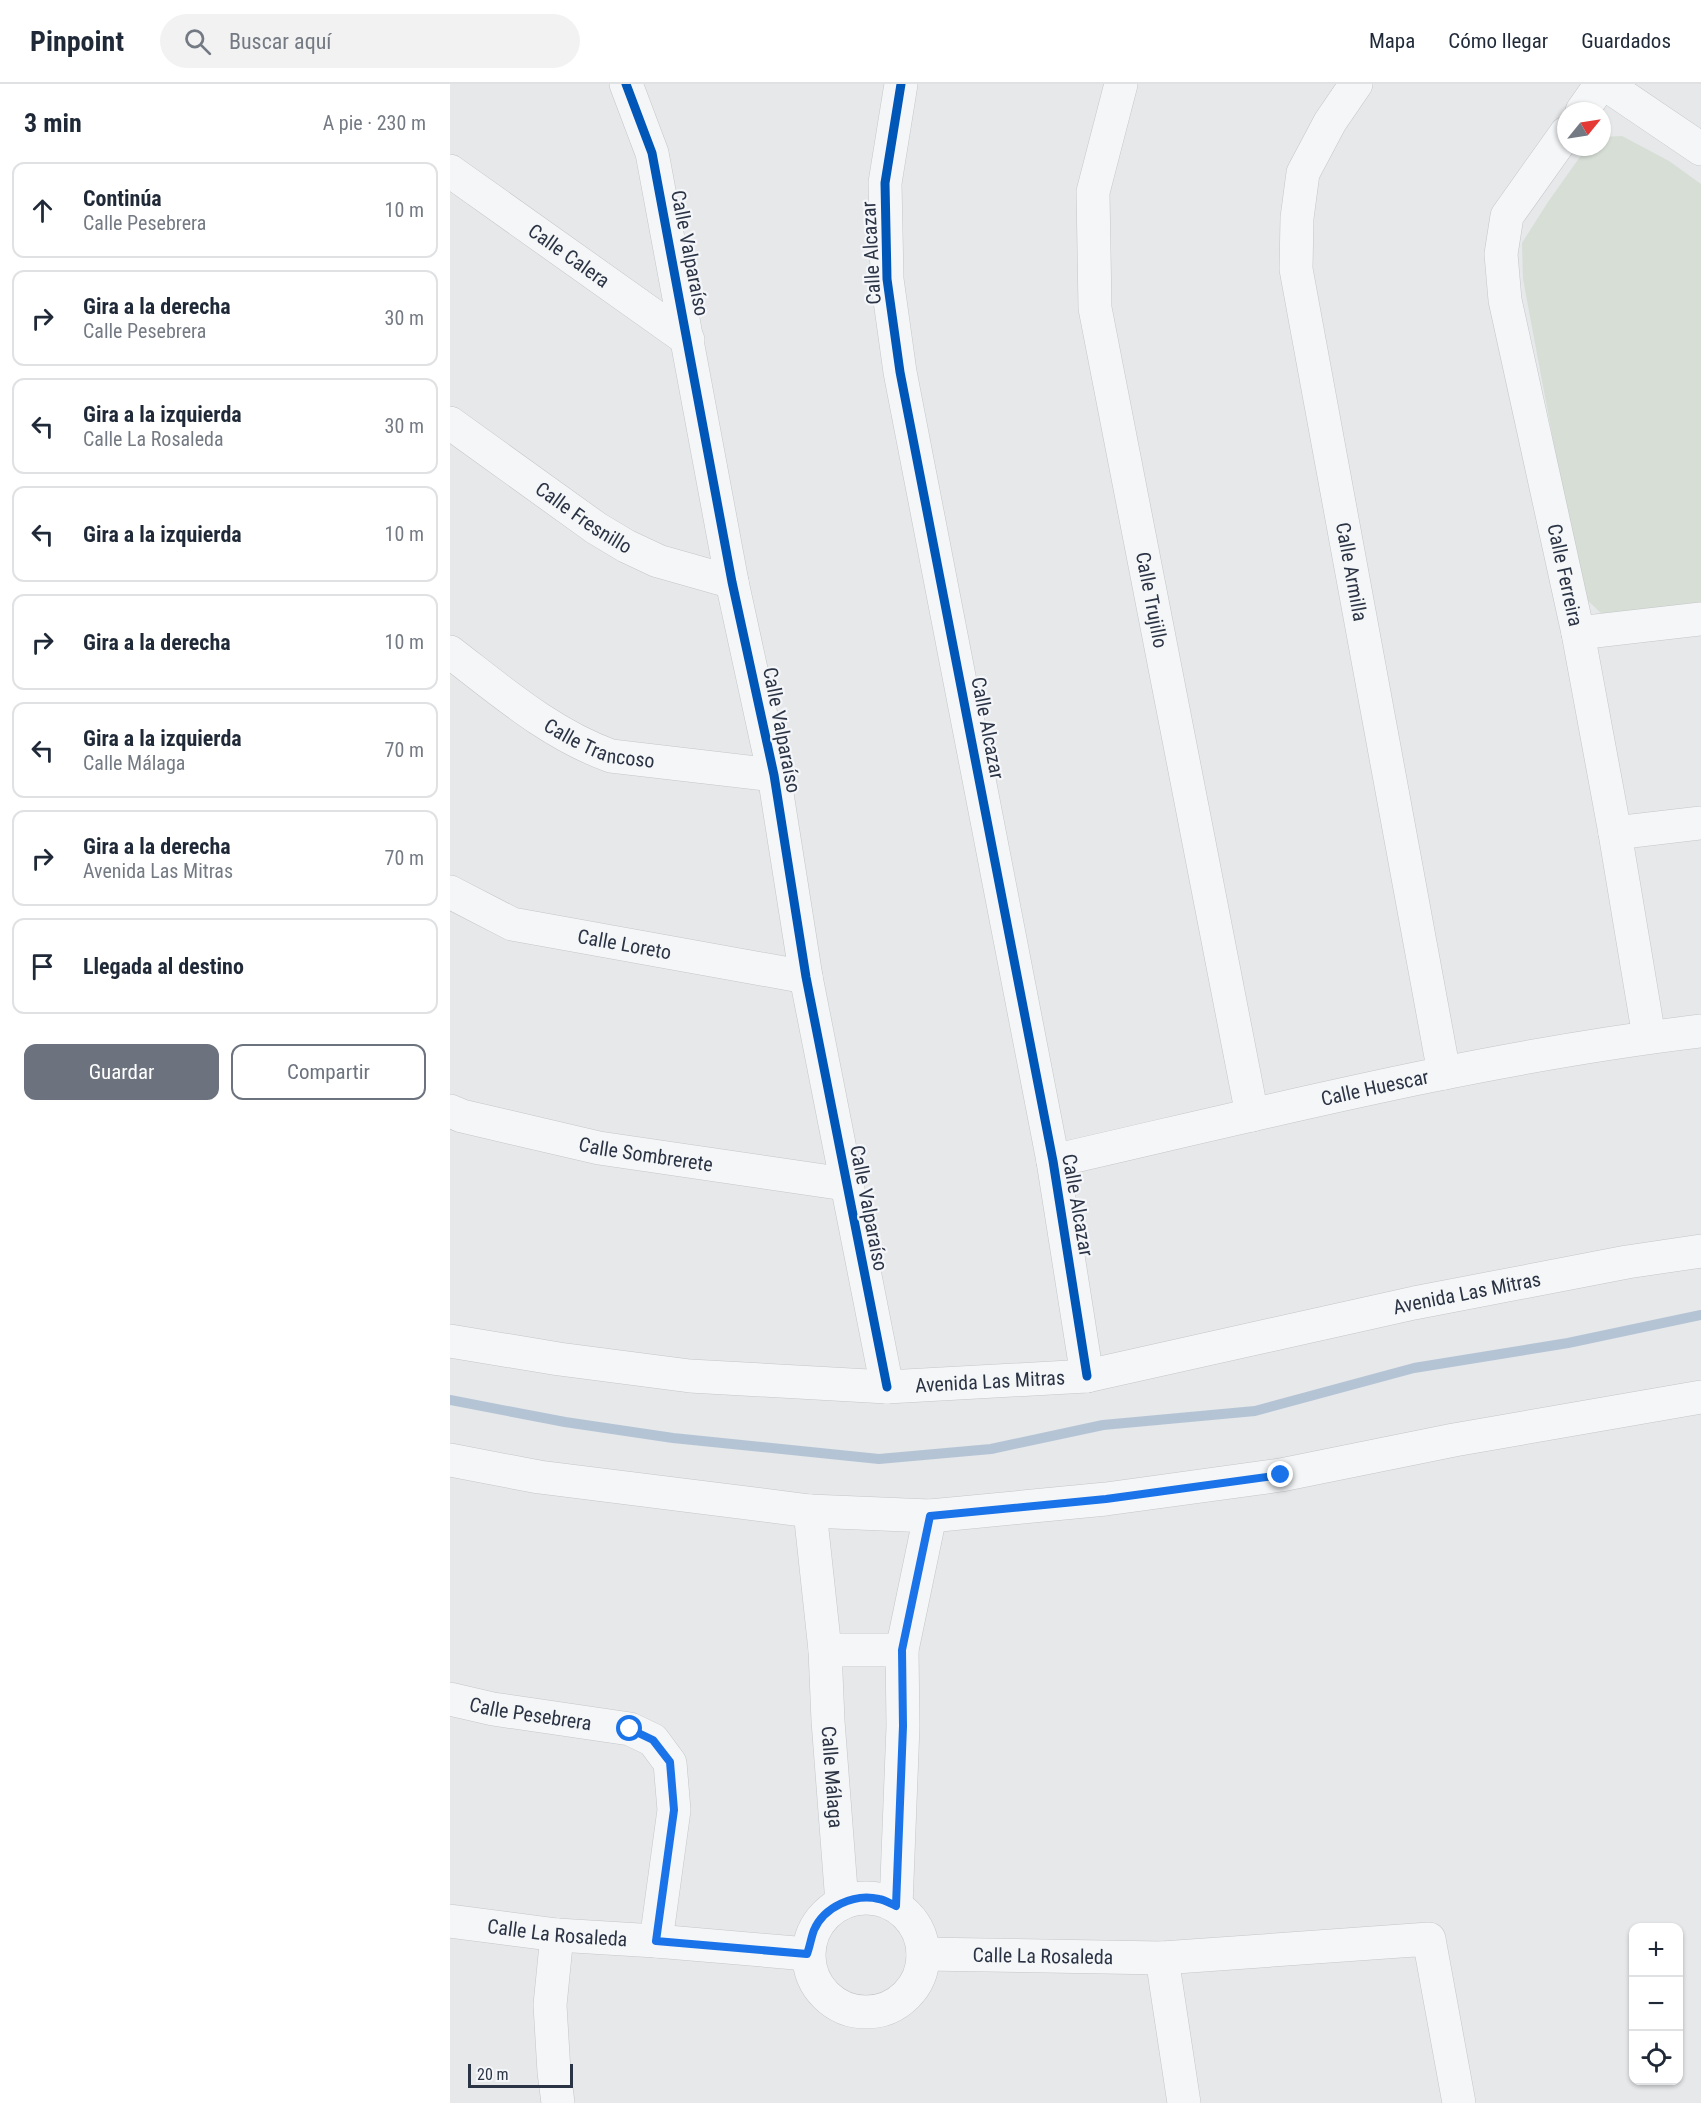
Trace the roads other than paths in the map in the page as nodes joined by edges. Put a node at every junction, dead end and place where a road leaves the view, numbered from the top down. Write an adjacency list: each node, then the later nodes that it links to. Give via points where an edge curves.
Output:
1 (626, 84): 10 (street, Calle Valparaíso, via 652,153)
2 (901, 84): 26 (street, Calle Alcazar, via 885,183 887,279 900,372)
3 (1121, 84): 25 (street, Calle Trujillo, via 1093,192 1095,308)
4 (1356, 84): 23 (street, Calle Armilla, via 1303,173 1296,269)
5 (1603, 84): 6 (street); 8 (street)
6 (1589, 102)
7 (1557, 146): 14 (street, Calle Ferreira, via 1507,216 1501,255 1505,300)
8 (1701, 149)
9 (450, 171): 10 (street, Calle Calera)
10 (688, 340): 12 (street, Calle Valparaíso)
11 (450, 423): 12 (street, Calle Fresnillo, via 626,546 658,561)
12 (732, 582): 16 (street, Calle Valparaíso)
13 (1701, 619): 14 (street)
14 (1578, 633): 18 (street, Calle Ferreira)
15 (450, 652): 16 (street, Calle Trancoso, via 557,732 611,756)
16 (774, 775): 20 (street, Calle Valparaíso)
17 (1701, 822): 18 (street)
18 (1615, 833): 22 (street, Calle Ferreira)
19 (450, 892): 20 (street, Calle Loreto, via 512,924)
20 (806, 977): 27 (street, Calle Valparaíso)
21 (1701, 1031): 22 (street, Calle Huescar)
22 (1649, 1037): 23 (street, Calle Huescar)
23 (1444, 1073): 25 (street, Calle Huescar)
24 (450, 1111): 27 (street, Calle Sombrerete, via 599,1148)
25 (1252, 1115): 26 (street, Calle Huescar)
26 (1053, 1161): 30 (street, Calle Alcazar)
27 (845, 1184): 31 (street, Calle Valparaíso)
28 (1701, 1251): 30 (street, Avenida Las Mitras, via 1414,1303)
29 (450, 1341): 31 (street, Avenida Las Mitras, via 690,1376)
30 (1087, 1376): 31 (street, Avenida Las Mitras)
31 (887, 1387)
32 (1701, 1397): 35 (street, via 1281,1475 1106,1499)
33 (450, 1460): 34 (street, via 539,1477)
34 (810, 1511): 35 (street); 36 (street, Calle Málaga)
35 (930, 1516): 37 (street)
36 (825, 1650): 37 (street); 39 (street, Calle Málaga)
37 (902, 1650): 40 (street)
38 (450, 1699): 43 (street, Calle Pesebrera, via 630,1729 653,1740 670,1762 674,1810)
39 (842, 1903): 40 (street, via 860,1898 879,1899); 44 (street, via 826,1914 815,1929)
40 (896, 1906): 45 (street, via 920,1935)
41 (450, 1921): 42 (street, Calle La Rosaleda)
42 (557, 1935): 43 (street, Calle La Rosaleda); 47 (street, via 550,2005)
43 (656, 1941): 44 (street, Calle La Rosaleda)
44 (807, 1954): 45 (street, via 816,1984 828,1998 863,2013 882,2011 912,1990 921,1973)
45 (923, 1954): 46 (street, Calle La Rosaleda)
46 (1162, 1959): 48 (street); 49 (street, Calle La Rosaleda, via 1430,1939)
47 (558, 2103)
48 (1184, 2103)
49 (1459, 2103)

